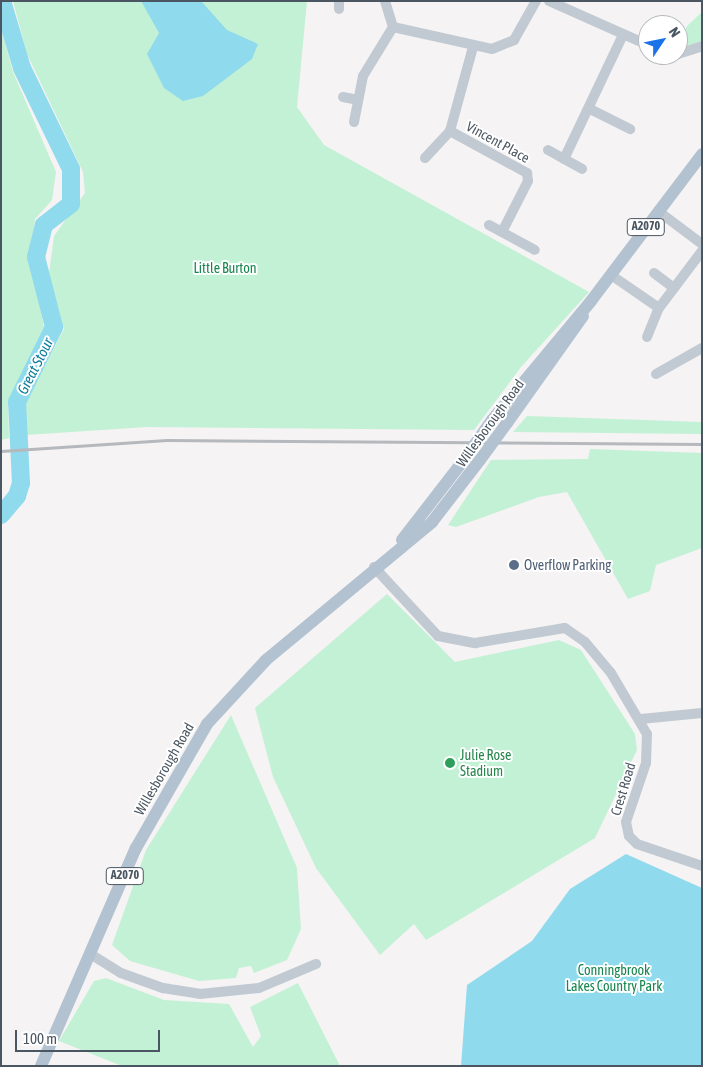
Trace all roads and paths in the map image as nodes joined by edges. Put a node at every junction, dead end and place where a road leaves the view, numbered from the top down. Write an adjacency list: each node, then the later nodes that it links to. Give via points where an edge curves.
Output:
1 (385, 1): 4 (street)
2 (536, 1): 8 (street, via 510,43 492,49)
3 (549, 1): 5 (street)
4 (393, 27): 8 (street); 11 (street, via 368,68)
5 (622, 36): 6 (street); 12 (street)
6 (638, 42)
7 (702, 46): 9 (street)
8 (473, 47): 15 (street, Vincent Place)
9 (688, 51)
10 (343, 97): 11 (street)
11 (358, 100): 13 (street)
12 (590, 109): 14 (street); 19 (street)
13 (354, 122)
14 (630, 130)
15 (450, 131): 18 (street, Vincent Place); 23 (street, Vincent Place, via 524,169 529,177)
16 (548, 150): 19 (street)
17 (702, 154): 21 (main road, Willesborough Road / A2070)
18 (425, 158)
19 (564, 159): 20 (street)
20 (582, 169)
21 (658, 211): 24 (street); 28 (main road, Willesborough Road / A2070)
22 (489, 225): 23 (street)
23 (502, 232): 25 (street)
24 (702, 244)
25 (535, 250)
26 (701, 256): 29 (street)
27 (654, 273): 29 (street)
28 (611, 275): 30 (main road, Willesborough Road / A2070); 31 (street)
29 (674, 288): 31 (street)
30 (591, 301): 35 (main road, Willesborough Road / A2070, bridge, via 492,420); 35 (main road, Willesborough Road / A2070, bridge, via 572,336 432,522)
31 (659, 308): 32 (street)
32 (647, 337)
33 (702, 348): 34 (street)
34 (656, 374)
35 (396, 548): 36 (main road, Willesborough Road / A2070)
36 (374, 567): 38 (street, Crest Road, via 438,636 475,643 565,628 585,642 611,673); 40 (main road, Willesborough Road / A2070, via 242,681 207,724 136,848)
37 (701, 715): 38 (street)
38 (641, 719): 39 (street, Crest Road, via 647,734 646,763 626,822 629,836 637,844)
39 (702, 866)
40 (92, 955): 41 (street, via 121,973 163,988 200,994 259,988); 42 (main road, Willesborough Road / A2070)
41 (316, 964)
42 (41, 1066)

